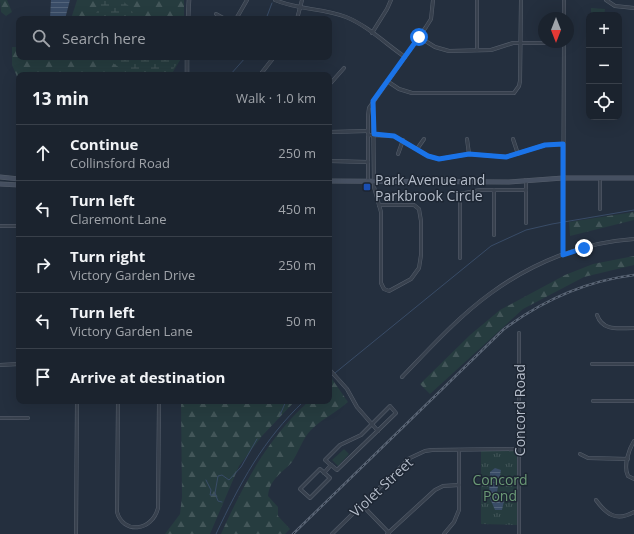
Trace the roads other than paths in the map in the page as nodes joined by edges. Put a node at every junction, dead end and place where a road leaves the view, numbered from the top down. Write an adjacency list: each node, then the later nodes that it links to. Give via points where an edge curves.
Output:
1 (188, 0): 15 (street)
2 (247, 0): 17 (street)
3 (275, 0): 11 (street)
4 (302, 0): 11 (street)
5 (391, 0): 19 (street)
6 (434, 0): 20 (street, via 431,19)
7 (477, 0): 24 (street)
8 (521, 0): 21 (street)
9 (564, 0): 13 (street)
10 (606, 0): 12 (street, via 615,6)
11 (300, 8): 18 (street); 19 (street, via 346,17)
12 (634, 8)
13 (564, 12)
14 (216, 14): 16 (street)
15 (188, 16)
16 (220, 16)
17 (238, 16)
18 (298, 16)
19 (372, 32): 25 (street)
20 (419, 37): 24 (street, via 444,50); 25 (street)
21 (520, 43): 22 (street); 24 (street, via 491,50); 31 (street, via 520,81 514,92 412,93 399,89)
22 (538, 43)
23 (564, 48): 43 (street)
24 (477, 50)
25 (405, 57): 31 (street)
26 (187, 60): 29 (street)
27 (272, 60): 30 (street)
28 (344, 68): 32 (street)
29 (187, 72)
30 (262, 72)
31 (387, 81): 33 (street)
32 (332, 82)
33 (373, 101): 35 (street, via 368,116); 36 (street)
34 (332, 132): 35 (street)
35 (368, 133): 36 (street); 41 (street)
36 (374, 134): 39 (street, via 390,135); 42 (street)
37 (424, 139): 44 (street)
38 (467, 139): 46 (street)
39 (403, 140): 44 (street); 45 (street)
40 (513, 140): 47 (street)
41 (368, 144): 42 (street); 49 (street)
42 (374, 144): 58 (street)
43 (563, 144): 47 (street, via 545,145); 51 (street)
44 (417, 149): 46 (street, via 439,159)
45 (398, 154)
46 (469, 154): 47 (street, via 497,157)
47 (518, 154)
48 (332, 161): 49 (street)
49 (368, 162): 57 (street)
50 (0, 177): 54 (main road)
51 (563, 178): 52 (main road); 55 (main road); 70 (street)
52 (600, 178): 53 (main road); 64 (street)
53 (634, 178)
54 (16, 179)
55 (526, 180): 58 (main road); 62 (street)
56 (332, 181): 57 (main road)
57 (368, 181): 58 (main road)
58 (374, 181): 63 (street)
59 (0, 184): 60 (main road)
60 (16, 185)
61 (494, 190): 62 (street); 68 (street); 71 (street, via 460,194)
62 (526, 190): 65 (street)
63 (379, 205): 63 (street, via 381,283 384,289 389,291 411,279 419,268 420,212 414,205)
64 (600, 209)
65 (526, 223)
66 (0, 226): 67 (street)
67 (16, 226)
68 (494, 235)
69 (634, 239): 70 (street, via 591,246)
70 (563, 255): 80 (street, via 514,277 490,293 442,336)
71 (460, 258)
72 (597, 315): 73 (street, via 601,323 607,327)
73 (634, 328)
74 (519, 334): 92 (street, Concord Road)
75 (16, 364): 78 (street)
76 (592, 364): 77 (street)
77 (634, 364)
78 (0, 365)
79 (332, 372): 88 (street, via 346,389 356,407)
80 (402, 377)
81 (593, 401): 82 (street)
82 (634, 401)
83 (77, 404): 105 (street)
84 (118, 404): 85 (street, via 117,512 126,524 137,529 151,522 158,508)
85 (159, 404)
86 (0, 418): 87 (street)
87 (28, 418)
88 (372, 424): 89 (street); 89 (street, via 390,406 396,413); 97 (street, via 361,434 340,445 325,460)
89 (378, 430): 97 (street, via 337,470)
90 (634, 440): 93 (street)
91 (459, 450): 92 (street, Violet Street); 100 (street); 102 (street, Violet Street, via 418,453)
92 (519, 450): 108 (street, Concord Road)
93 (630, 450): 94 (street); 96 (street)
94 (634, 451)
95 (580, 454): 96 (street, via 588,458)
96 (628, 459): 99 (street, via 626,473)
97 (331, 465): 98 (street)
98 (324, 472): 98 (street, via 320,469 300,489 310,498 330,478)
99 (634, 480)
100 (459, 485): 104 (street, via 443,486 434,490); 107 (street, via 458,514)
101 (596, 500): 103 (street, via 612,516 621,517)
102 (362, 505): 104 (street); 106 (street, Violet Street)
103 (634, 512)
104 (388, 533)
105 (76, 534)
106 (332, 534)
107 (444, 534)
108 (519, 534)

